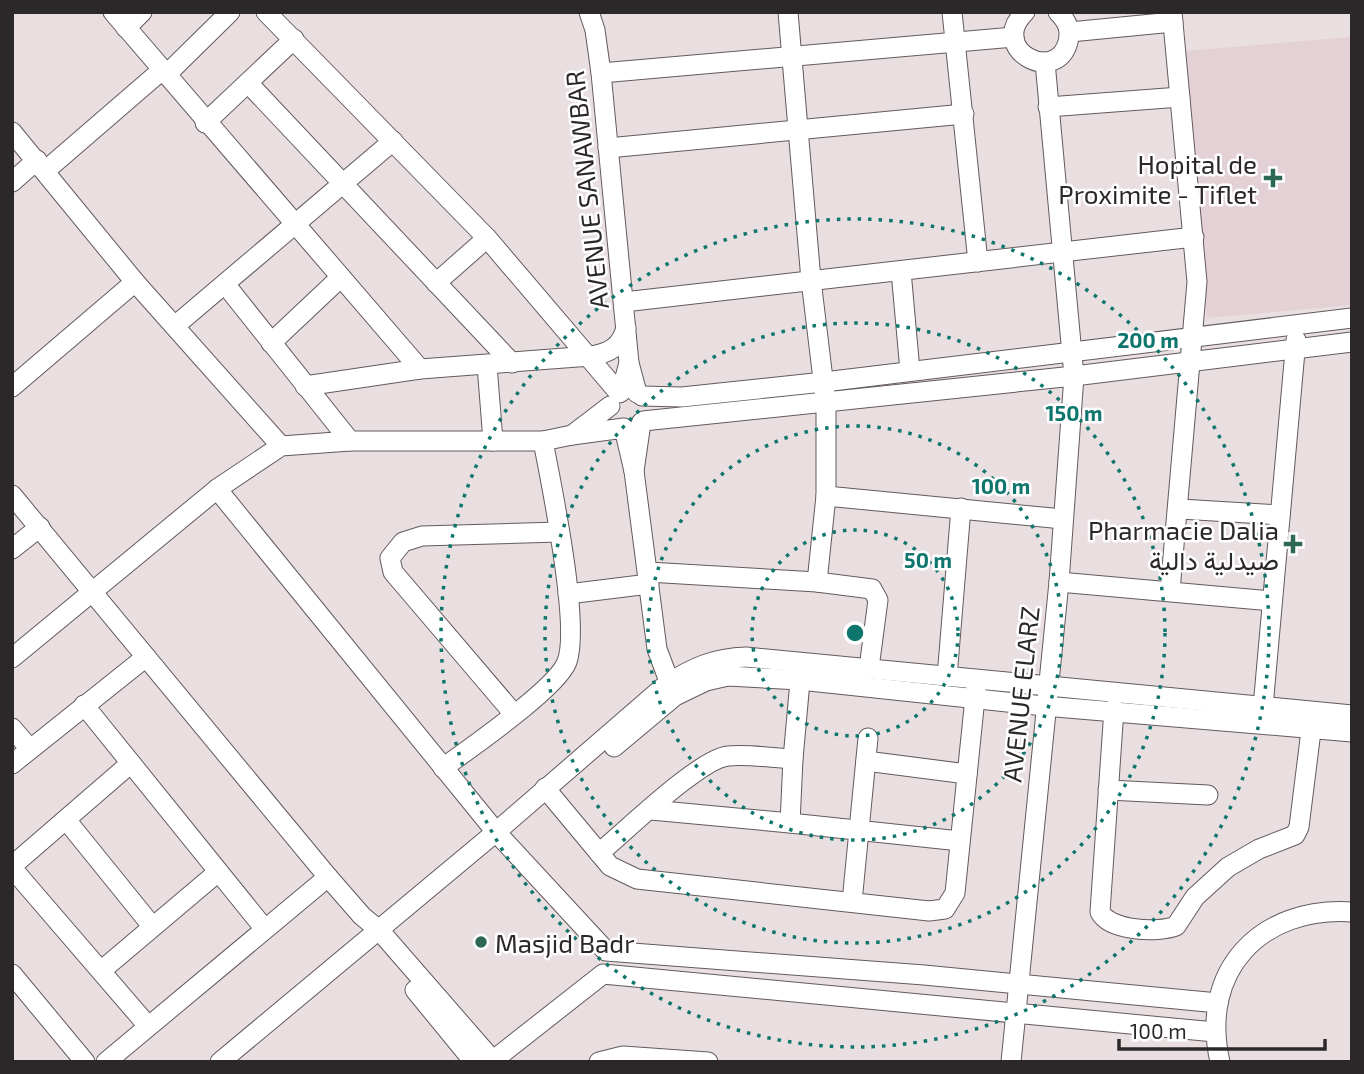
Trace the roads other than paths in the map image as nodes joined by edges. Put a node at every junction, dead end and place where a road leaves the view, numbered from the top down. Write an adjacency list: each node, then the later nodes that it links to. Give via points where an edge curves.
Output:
1 (113, 12): 11 (street)
2 (142, 12): 11 (street)
3 (230, 12): 18 (street)
4 (266, 12): 14 (street)
5 (589, 12): 19 (street, AVENUE SANAWBAR)
6 (788, 12): 16 (street)
7 (952, 12): 15 (street)
8 (1026, 12): 13 (street, via 1018,20)
9 (1058, 12): 12 (street)
10 (1173, 17): 12 (street); 21 (street)
11 (126, 28): 18 (street)
12 (1070, 32): 17 (street, via 1061,54)
13 (1014, 37): 15 (street); 17 (street, via 1021,53)
14 (294, 38): 20 (street); 27 (street)
15 (955, 43): 16 (street); 23 (street)
16 (791, 58): 19 (street); 25 (street)
17 (1045, 62): 22 (street, AVENUE ELARZ)
18 (164, 72): 24 (street); 29 (street)
19 (601, 73): 28 (street, AVENUE SANAWBAR)
20 (249, 84): 24 (street); 31 (street)
21 (1180, 97): 22 (street); 33 (street)
22 (1048, 107): 35 (street, AVENUE ELARZ)
23 (964, 114): 25 (street); 36 (street)
24 (205, 122): 32 (street)
25 (798, 130): 28 (street); 39 (street)
26 (12, 132): 29 (street)
27 (393, 141): 31 (street); 34 (street)
28 (608, 148): 43 (street, AVENUE SANAWBAR)
29 (41, 165): 30 (street); 40 (street)
30 (12, 182)
31 (343, 184): 32 (street); 41 (street)
32 (293, 223): 38 (street); 42 (street)
33 (1194, 237): 35 (street); 48 (street)
34 (487, 238): 41 (street); 53 (street)
35 (1062, 251): 36 (street); 52 (street, AVENUE ELARZ)
36 (978, 262): 37 (street)
37 (901, 271): 39 (street); 58 (street)
38 (341, 277): 50 (street); 57 (street)
39 (811, 280): 43 (street); 60 (street)
40 (135, 282): 45 (street); 62 (street)
41 (436, 283): 55 (street)
42 (225, 284): 45 (street); 50 (street)
43 (624, 302): 47 (street, AVENUE SANAWBAR)
44 (1352, 318): 46 (street)
45 (176, 324): 70 (street)
46 (1295, 325): 48 (street); 51 (street)
47 (626, 328): 53 (street, via 614,349); 63 (street, AVENUE SANAWBAR)
48 (1195, 335): 52 (street); 54 (street)
49 (1352, 342): 51 (street)
50 (271, 343): 61 (street)
51 (1296, 350): 54 (street); 76 (street)
52 (1072, 352): 58 (street); 59 (street, AVENUE ELARZ)
53 (591, 356): 55 (street); 63 (street)
54 (1192, 361): 59 (street); 75 (street)
55 (512, 363): 56 (street)
56 (487, 365): 57 (street); 68 (street)
57 (420, 369): 61 (street)
58 (910, 371): 60 (street)
59 (1074, 376): 64 (street); 77 (street, AVENUE ELARZ)
60 (824, 382): 63 (street, via 682,397); 64 (street)
61 (305, 386): 67 (street)
62 (12, 387)
63 (626, 396): 65 (street, via 647,406); 65 (street, via 612,418); 66 (street)
64 (826, 404): 65 (street); 73 (street)
65 (636, 424): 66 (street); 81 (street, via 634,471)
66 (572, 435): 69 (street)
67 (350, 441): 68 (street); 70 (street)
68 (493, 441): 69 (street)
69 (543, 441): 79 (street)
70 (281, 446): 71 (street)
71 (217, 489): 85 (street); 111 (street)
72 (12, 495): 78 (street)
73 (826, 496): 74 (street); 82 (street)
74 (961, 508): 77 (street); 92 (street)
75 (1180, 509): 76 (street); 84 (street)
76 (1280, 515): 87 (street)
77 (1063, 519): 83 (street, AVENUE ELARZ)
78 (40, 527): 80 (street); 85 (street)
79 (559, 532): 86 (street); 100 (street, via 422,536 403,542 390,558 393,572)
80 (12, 549)
81 (648, 578): 82 (street); 86 (street); 93 (street, via 657,649)
82 (817, 582): 90 (street, via 875,592 878,600)
83 (1059, 582): 84 (street); 95 (street, AVENUE ELARZ)
84 (1170, 591): 87 (street)
85 (93, 592): 88 (street); 89 (street)
86 (568, 594): 100 (street, via 566,664)
87 (1272, 601): 97 (street)
88 (146, 657): 96 (street); 125 (street)
89 (12, 658)
90 (869, 668): 91 (street); 92 (street)
91 (800, 671): 93 (street, via 722,658 698,664); 94 (street); 107 (street)
92 (947, 677): 94 (street)
93 (671, 690): 114 (street)
94 (976, 690): 95 (street); 112 (street)
95 (1046, 696): 98 (street); 99 (street); 135 (street, AVENUE ELARZ)
96 (84, 705): 106 (street); 109 (street)
97 (1263, 707): 99 (street); 102 (street)
98 (1114, 709): 99 (street); 113 (street)
99 (1204, 710): 102 (street)
100 (514, 714): 111 (street)
101 (1352, 715): 102 (street)
102 (1313, 719): 104 (street); 113 (street, via 1295,835 1228,867 1195,897 1176,926 1167,930 1112,923 1100,912)
103 (12, 728): 106 (street)
104 (1352, 732)
105 (868, 738): 108 (street)
106 (30, 749): 110 (street)
107 (793, 759): 116 (street, via 727,756 697,771); 118 (street)
108 (866, 761): 112 (street); 119 (street)
109 (131, 763): 117 (street); 124 (street)
110 (12, 764)
111 (443, 768): 120 (street)
112 (967, 774): 121 (street)
113 (1108, 790): 115 (street)
114 (550, 792): 120 (street); 122 (street)
115 (1208, 795)
116 (651, 810): 118 (street); 122 (street)
117 (67, 821): 123 (street); 128 (street)
118 (790, 823): 119 (street)
119 (860, 829): 121 (street); 126 (street)
120 (496, 832): 130 (street); 131 (street)
121 (960, 841): 126 (street, via 955,893 946,909)
122 (599, 853): 126 (street, via 610,866 637,879)
123 (12, 867): 132 (street)
124 (218, 872): 128 (street); 129 (street)
125 (328, 877): 129 (street); 130 (street)
126 (852, 902)
127 (1352, 912): 136 (street, via 1307,913 1267,929 1238,960)
128 (152, 926): 132 (street)
129 (264, 928): 138 (street)
130 (375, 933): 140 (street); 143 (street)
131 (606, 951): 134 (street); 135 (street)
132 (102, 970): 138 (street)
133 (12, 974): 141 (street)
134 (603, 974): 137 (street); 140 (street)
135 (1018, 985): 136 (street); 137 (street, AVENUE ELARZ)
136 (1218, 1003): 139 (street)
137 (1016, 1013): 139 (street); 146 (street, AVENUE ELARZ)
138 (148, 1026): 142 (street)
139 (1215, 1032): 147 (street)
140 (488, 1061)
141 (85, 1062)
142 (106, 1062)
143 (220, 1062)
144 (599, 1062): 145 (street, via 622,1056)
145 (708, 1062)
146 (1011, 1062)
147 (1220, 1062)

